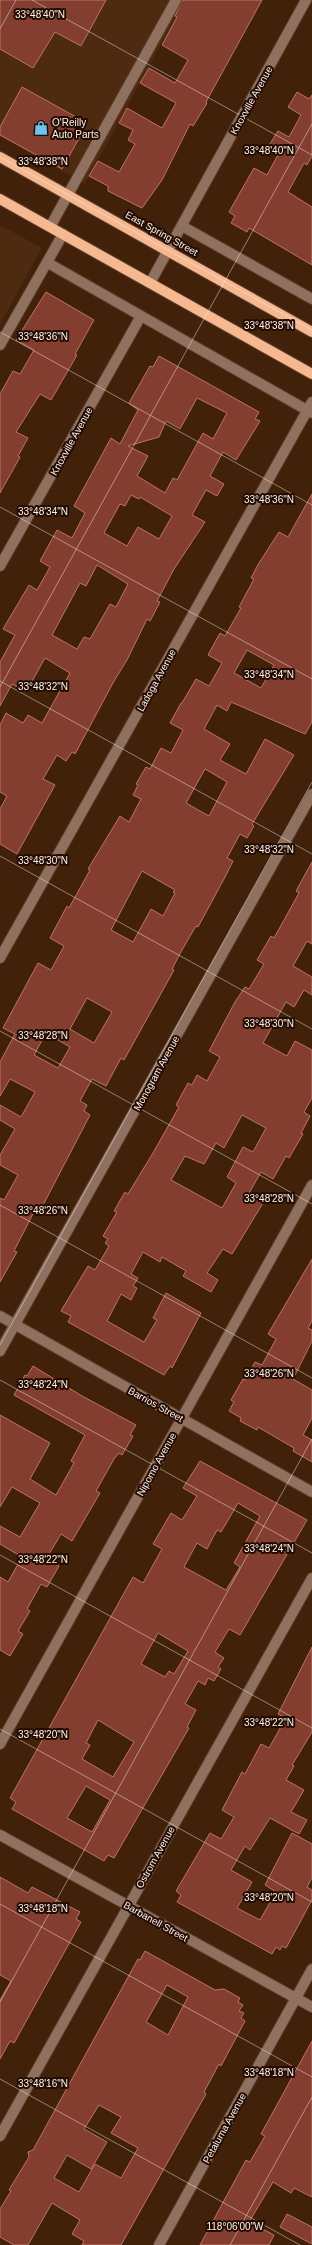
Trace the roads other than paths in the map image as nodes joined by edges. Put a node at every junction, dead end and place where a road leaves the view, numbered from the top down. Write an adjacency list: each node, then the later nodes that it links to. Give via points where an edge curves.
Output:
1 (176, 0): 4 (street)
2 (306, 0): 6 (street, Knoxville Avenue)
3 (0, 157): 4 (main road, East Spring Street)
4 (67, 194): 7 (street); 9 (main road, East Spring Street)
5 (0, 200): 7 (main road)
6 (182, 226): 9 (street, Knoxville Avenue); 12 (street, East Spring Street)
7 (50, 227): 8 (main road)
8 (63, 234): 10 (street); 11 (main road)
9 (168, 250): 11 (street, Knoxville Avenue); 14 (main road, East Spring Street)
10 (48, 263): 13 (street); 15 (street)
11 (150, 283): 16 (main road)
12 (312, 299)
13 (141, 316): 17 (street); 18 (street, Knoxville Avenue)
14 (312, 332)
15 (0, 345)
16 (312, 374)
17 (310, 408): 20 (street, Ladoga Avenue)
18 (0, 566)
19 (312, 794): 23 (street, Monogram Avenue)
20 (0, 958)
21 (312, 1185): 25 (street, Nipomo Avenue)
22 (0, 1316): 23 (street, Barrios Street)
23 (14, 1324): 24 (street, Monogram Avenue); 25 (street, Barrios Street)
24 (0, 1351)
25 (181, 1418): 26 (street, Barrios Street); 28 (street, Nipomo Avenue)
26 (312, 1492)
27 (312, 1578): 30 (street, Ostrom Avenue)
28 (0, 1744)
29 (0, 1835): 30 (street, Barbanell Street)
30 (128, 1906): 32 (street, Barbanell Street); 34 (street, Ostrom Avenue)
31 (312, 1969): 32 (street, Petaluma Avenue)
32 (296, 1998): 33 (street, Barbanell Street); 35 (street, Petaluma Avenue)
33 (312, 2007)
34 (0, 2136)
35 (159, 2245)

